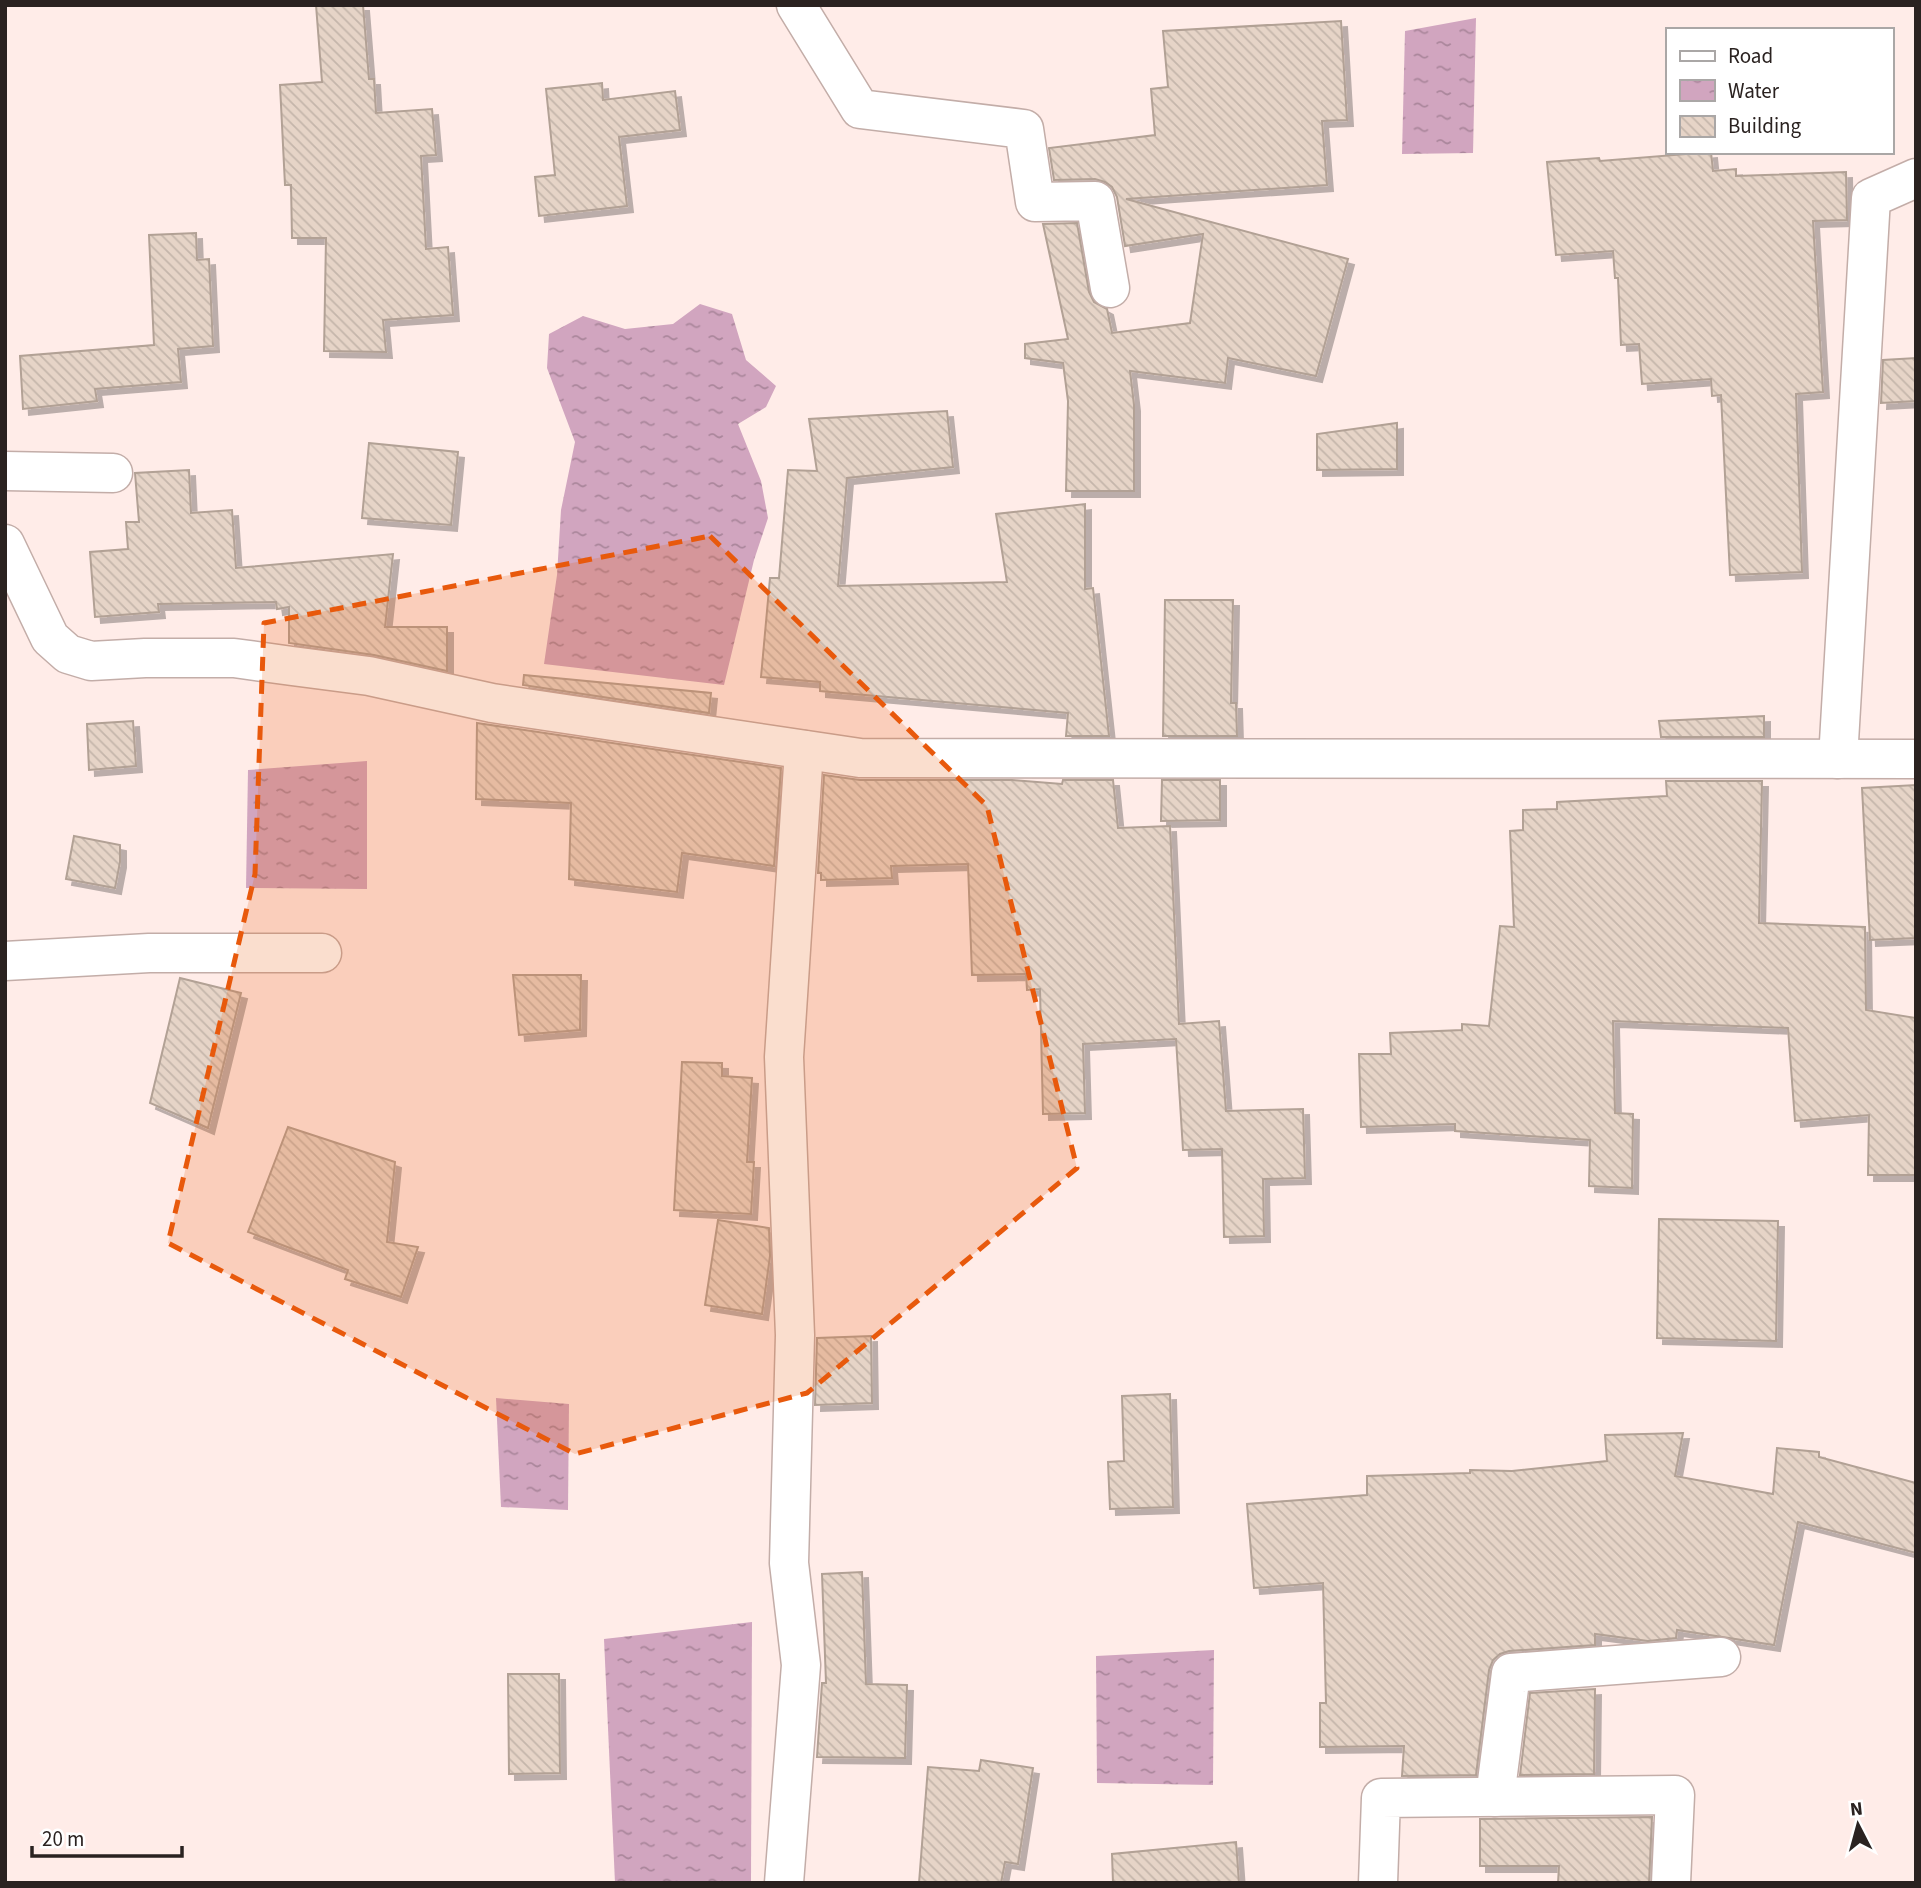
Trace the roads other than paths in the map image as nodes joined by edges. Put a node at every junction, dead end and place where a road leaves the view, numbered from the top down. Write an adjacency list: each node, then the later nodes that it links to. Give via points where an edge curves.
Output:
1 (796, 5): 3 (street, via 860,109 1024,129 1035,202 1095,201)
2 (1916, 178): 8 (street, via 1871,198)
3 (1110, 289)
4 (5, 471): 5 (street)
5 (113, 473)
6 (5, 544): 7 (street, via 50,638 68,654 92,661 234,658 369,676 492,703)
7 (804, 750): 8 (street, via 860,758); 14 (street, via 784,1057 795,1335 789,1563 801,1665)
8 (1838, 759): 9 (street)
9 (1916, 759)
10 (322, 953): 11 (street, via 149,953)
11 (5, 961)
12 (1721, 1657): 13 (street, via 1511,1673)
13 (1495, 1797): 15 (street, via 1381,1798); 16 (street, via 1675,1795)
14 (784, 1883)
15 (1378, 1883)
16 (1671, 1883)

